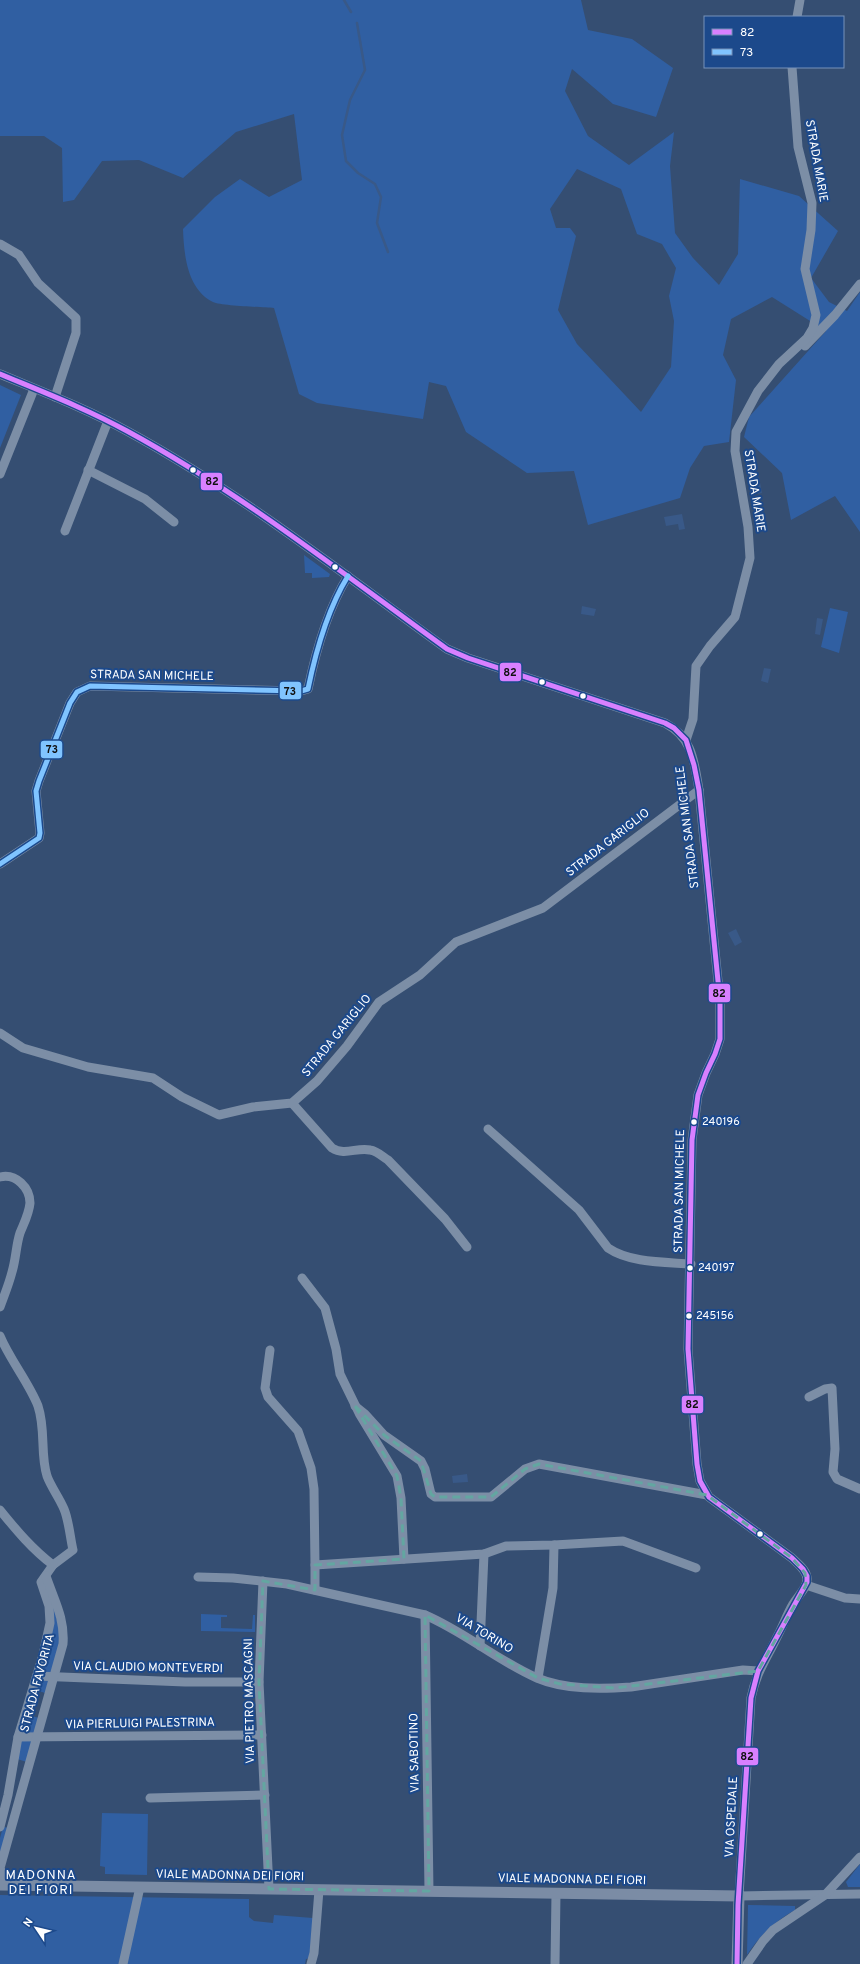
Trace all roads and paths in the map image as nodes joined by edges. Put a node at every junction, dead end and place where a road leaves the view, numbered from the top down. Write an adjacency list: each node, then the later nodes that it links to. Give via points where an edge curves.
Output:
1 (800, 0): 2 (street)
2 (797, 16)
3 (792, 68): 6 (street, STRADA MARIE, via 796,131 812,203 805,268 816,315 807,338)
4 (0, 244): 9 (street, via 19,255 38,283 76,318 76,333)
5 (860, 284): 6 (street, via 816,336 794,356)
6 (786, 358): 16 (street, STRADA MARIE, via 758,391 736,432 735,451 748,527 750,558 735,617 696,666 693,719)
7 (0, 374): 8 (street, STRADA SAN MICHELE)
8 (34, 388): 9 (street, STRADA SAN MICHELE); 12 (street)
9 (55, 397): 10 (street, STRADA SAN MICHELE)
10 (108, 421): 11 (street); 15 (street, STRADA SAN MICHELE, via 158,448 240,500)
11 (88, 470): 13 (street, via 145,499); 14 (street)
12 (0, 474)
13 (174, 522)
14 (65, 531)
15 (348, 576): 16 (street, STRADA SAN MICHELE, via 455,653 665,723); 18 (street, STRADA SAN MICHELE, via 340,589 321,638 308,689 301,691 90,686 78,692 70,703 38,781 36,791 39,838)
16 (686, 740): 17 (street, STRADA SAN MICHELE)
17 (698, 790): 20 (street, STRADA GARIGLIO, via 543,908 456,942 420,975 379,1002 317,1081); 24 (street, STRADA SAN MICHELE, via 720,1001 720,1029 718,1045 701,1086 696,1106 691,1156)
18 (0, 864)
19 (0, 1034): 20 (street, via 23,1048 88,1067 153,1078 182,1097 219,1115 253,1107)
20 (292, 1103): 23 (street, via 332,1148 339,1152 369,1150 388,1160 445,1219)
21 (488, 1130): 24 (street, STRADA SAN MICHELE, via 579,1210 608,1248 614,1252)
22 (0, 1178): 26 (street, via 10,1176 25,1187 30,1204)
23 (467, 1247)
24 (690, 1264): 32 (street, STRADA SAN MICHELE, via 688,1360 697,1464 700,1482)
25 (302, 1278): 30 (street, via 325,1308 340,1374)
26 (0, 1307)
27 (0, 1336): 38 (street, STRADA FAVORITA, via 33,1394 43,1427 47,1475 67,1521 73,1550)
28 (270, 1350): 37 (street, via 265,1388 268,1397 298,1431 311,1468 314,1489)
29 (809, 1397): 31 (street, via 825,1388 832,1388 835,1449 833,1472 837,1479)
30 (355, 1406): 32 (street, STRADA SAN MICHELE, via 384,1435 421,1461 431,1494 435,1497 491,1497 525,1469 539,1464); 36 (street, via 396,1476 401,1498)
31 (860, 1489)
32 (707, 1495): 43 (street, STRADA SAN MICHELE, via 792,1558 805,1573)
33 (0, 1510): 38 (street, via 35,1552)
34 (554, 1545): 35 (street, via 506,1546); 39 (street, via 623,1540); 51 (street, via 553,1588)
35 (484, 1554): 36 (street); 47 (street)
36 (404, 1559): 37 (street)
37 (315, 1564): 44 (street)
38 (53, 1565): 40 (street, STRADA FAVORITA)
39 (696, 1568)
40 (46, 1576): 49 (street, STRADA FAVORITA, via 41,1582 49,1606 50,1623); 50 (street, STRADA FAVORITA, via 64,1629 63,1644)
41 (198, 1577): 42 (street, VIA TORINO)
42 (263, 1581): 44 (street, VIA TORINO); 52 (street, VIA PIETRO MASCAGNI)
43 (806, 1585): 45 (street, via 846,1598); 48 (street, VIA OSPEDALE, via 792,1605 774,1644)
44 (315, 1590): 46 (street, VIA TORINO)
45 (860, 1598)
46 (425, 1615): 47 (street, VIA TORINO, via 442,1622); 67 (street, VIA SABOTINO)
47 (480, 1646): 51 (street, VIA TORINO)
48 (758, 1670): 51 (street, VIA TORINO, via 615,1688 560,1684); 71 (street, VIA OSPEDALE, via 751,1698)
49 (36, 1676): 50 (street, VIA CLAUDIO MONTEVERDI); 54 (street, STRADA FAVORITA)
50 (53, 1678): 52 (street, VIA CLAUDIO MONTEVERDI); 55 (street, STRADA FAVORITA)
51 (538, 1678)
52 (259, 1682): 53 (street, VIA PIETRO MASCAGNI)
53 (262, 1734): 55 (street, VIA PIERLUIGI PALESTRINA); 57 (street, VIA PIETRO MASCAGNI)
54 (18, 1737): 55 (street, VIA PIERLUIGI PALESTRINA); 56 (street, STRADA FAVORITA)
55 (36, 1738): 58 (street, STRADA FAVORITA)
56 (8, 1795): 58 (street); 60 (street, STRADA FAVORITA)
57 (265, 1795): 59 (street); 65 (street, VIA PIETRO MASCAGNI)
58 (21, 1798): 62 (street, STRADA FAVORITA)
59 (150, 1798)
60 (0, 1827)
61 (860, 1857): 70 (street)
62 (0, 1868): 63 (street, STRADA FAVORITA)
63 (3, 1885): 64 (main road, VIALE MADONNA DEI FIORI)
64 (140, 1887): 65 (main road, VIALE MADONNA DEI FIORI); 72 (street, VIALE MADONNA DEI FIORI)
65 (269, 1888): 66 (main road, VIALE MADONNA DEI FIORI)
66 (320, 1890): 67 (main road, VIALE MADONNA DEI FIORI); 73 (street, VIALE MADONNA DEI FIORI, via 314,1953)
67 (429, 1891): 68 (main road, VIALE MADONNA DEI FIORI)
68 (556, 1893): 71 (main road, VIALE MADONNA DEI FIORI); 74 (street)
69 (860, 1894): 70 (street, VIALE MADONNA DEI FIORI)
70 (825, 1895): 71 (street, VIALE MADONNA DEI FIORI); 76 (street, via 773,1930 762,1941)
71 (739, 1896): 75 (main road)
72 (123, 1964)
73 (310, 1964)
74 (555, 1964)
75 (737, 1964)
76 (747, 1964)

